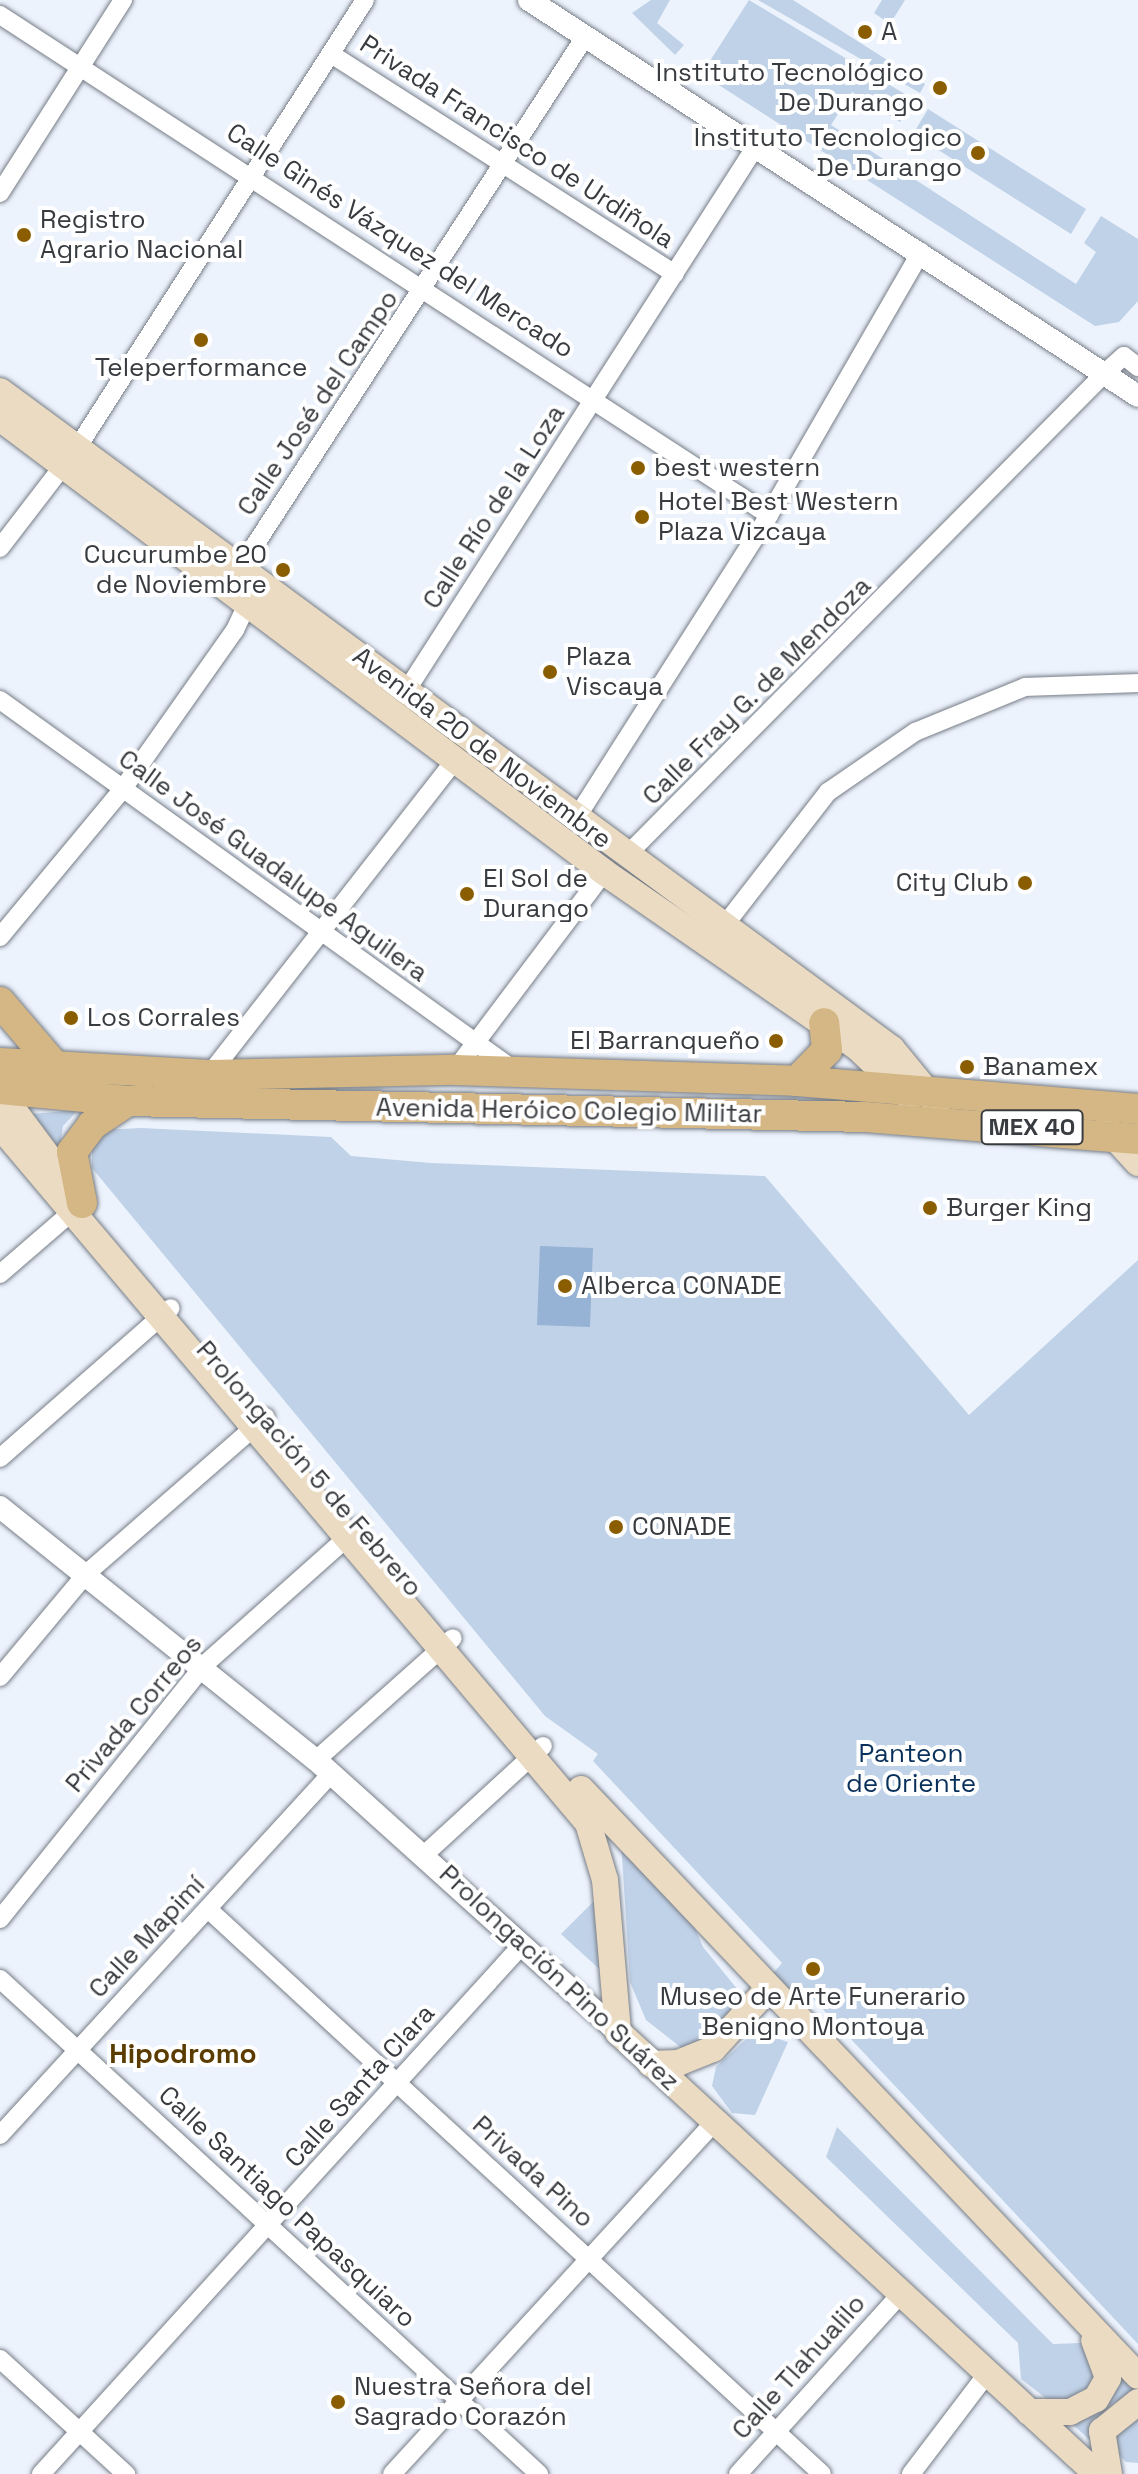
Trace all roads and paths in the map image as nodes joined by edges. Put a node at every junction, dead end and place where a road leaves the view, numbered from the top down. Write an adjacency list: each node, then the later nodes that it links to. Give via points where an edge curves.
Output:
1 (123, 0): 7 (street)
2 (365, 0): 6 (street)
3 (529, 0): 5 (street)
4 (0, 15): 7 (street, Calle Ginés Vázquez del Mercado)
5 (585, 37): 8 (street); 9 (street, Calle José del Campo)
6 (331, 54): 9 (street, Privada Francisco de Urdiñola); 10 (street)
7 (81, 66): 10 (street, Calle Ginés Vázquez del Mercado); 11 (street)
8 (756, 146): 12 (street); 13 (street, Calle Río de la Loza)
9 (505, 165): 13 (street, Privada Francisco de Urdiñola); 14 (street, Calle José del Campo)
10 (253, 176): 14 (street, Calle Ginés Vázquez del Mercado); 21 (street)
11 (0, 193)
12 (921, 252): 16 (street); 22 (street)
13 (675, 274): 19 (street, Calle Río de la Loza)
14 (427, 287): 19 (street, Calle Ginés Vázquez del Mercado); 24 (street, Calle José del Campo)
15 (1131, 361): 16 (street, Calle Fray G. de Mendoza)
16 (1106, 372): 18 (street); 32 (street, Calle Fray G. de Mendoza)
17 (0, 391): 21 (main road, Avenida 20 de Noviembre)
18 (1138, 396)
19 (594, 399): 22 (street, Calle Ginés Vázquez del Mercado); 27 (street, Calle Río de la Loza)
20 (0, 418): 21 (main road, Avenida 20 de Noviembre)
21 (72, 454): 23 (street); 24 (main road, Avenida 20 de Noviembre); 25 (main road, Avenida 20 de Noviembre)
22 (769, 515): 31 (street)
23 (0, 548)
24 (245, 565): 25 (street); 27 (main road, Avenida 20 de Noviembre)
25 (248, 602): 29 (main road, Avenida 20 de Noviembre); 30 (street)
26 (1138, 683): 34 (street, via 1025,687 915,732 828,792)
27 (405, 693): 31 (main road, Avenida 20 de Noviembre)
28 (0, 700): 30 (street, Calle José Guadalupe Aguilera)
29 (456, 759): 33 (main road, Avenida 20 de Noviembre); 35 (street)
30 (122, 790): 35 (street, Calle José Guadalupe Aguilera); 36 (street)
31 (575, 820): 32 (main road, Avenida 20 de Noviembre)
32 (626, 856): 34 (main road, Avenida 20 de Noviembre)
33 (604, 872): 38 (main road, Avenida 20 de Noviembre); 39 (street)
34 (724, 926): 38 (main road, Avenida 20 de Noviembre)
35 (320, 933): 39 (street, Calle José Guadalupe Aguilera); 44 (street)
36 (0, 937)
37 (0, 1002): 41 (main road)
38 (820, 1012): 45 (main road, via 827,1050); 48 (main road, Avenida 20 de Noviembre)
39 (476, 1044): 42 (street); 43 (street, Calle José Guadalupe Aguilera)
40 (0, 1063): 41 (main road, Avenida Heróico Colegio Militar)
41 (53, 1064): 44 (main road, Avenida Heróico Colegio Militar)
42 (455, 1070): 43 (main road, Avenida Heróico Colegio Militar); 44 (main road, Avenida Heróico Colegio Militar)
43 (518, 1072): 45 (main road, Avenida Heróico Colegio Militar)
44 (209, 1075)
45 (797, 1081): 48 (main road, Avenida Heróico Colegio Militar)
46 (0, 1091): 47 (main road, Avenida Heróico Colegio Militar); 52 (main road, Prolongación 5 de Febrero)
47 (128, 1101): 48 (main road, Avenida Heróico Colegio Militar); 52 (main road, via 92,1125 72,1152)
48 (927, 1107): 49 (main road, Avenida Heróico Colegio Militar / MEX 40); 49 (main road, Avenida Heróico Colegio Militar / MEX 40, via 1081,1105)
49 (1130, 1123): 51 (main road)
50 (0, 1126): 52 (main road, Prolongación 5 de Febrero)
51 (1138, 1163)
52 (76, 1209): 53 (street); 54 (main road, Prolongación 5 de Febrero)
53 (0, 1274)
54 (165, 1313): 55 (main road, Prolongación 5 de Febrero); 56 (street)
55 (260, 1423): 58 (main road, Prolongación 5 de Febrero); 59 (street)
56 (0, 1458)
57 (0, 1507): 59 (street, Prolongación Pino Suárez)
58 (354, 1532): 60 (main road, Prolongación 5 de Febrero); 61 (street, Privada Correos)
59 (87, 1573): 61 (street, Prolongación Pino Suárez); 62 (street)
60 (447, 1643): 63 (main road, Prolongación 5 de Febrero); 64 (street, Calle Mapimí)
61 (204, 1665): 64 (street, Prolongación Pino Suárez); 67 (street, Privada Correos)
62 (0, 1677)
63 (537, 1751): 65 (street); 70 (main road, Prolongación 5 de Febrero); 71 (main road, Prolongación 5 de Febrero, via 588,1823 604,1868)
64 (324, 1767): 65 (street, Prolongación Pino Suárez); 66 (street, Calle Mapimí)
65 (425, 1854): 68 (street, Prolongación Pino Suárez)
66 (208, 1909): 72 (street, Calle Mapimí); 74 (street, Privada Pino)
67 (0, 1919)
68 (522, 1945): 71 (street, Prolongación Pino Suárez); 74 (street, Calle Santa Clara)
69 (0, 1979): 72 (street, Calle Santiago Papasquiaro)
70 (766, 1991): 73 (main road, via 713,2049 690,2060); 80 (main road)
71 (618, 2032): 73 (main road, Prolongación Pino Suárez)
72 (78, 2051): 76 (street, Calle Mapimí); 77 (street, Calle Santiago Papasquiaro)
73 (651, 2064): 75 (main road, Prolongación Pino Suárez)
74 (397, 2083): 77 (street, Calle Santa Clara); 78 (street, Privada Pino)
75 (714, 2122): 78 (street); 79 (main road, Prolongación Pino Suárez)
76 (0, 2135)
77 (269, 2225): 84 (street, Calle Santiago Papasquiaro); 87 (street, Calle Santa Clara)
78 (588, 2257): 84 (street); 88 (street, Privada Pino)
79 (900, 2295): 82 (main road, Prolongación Pino Suárez); 88 (street, Calle Tlahualilo)
80 (1078, 2313): 83 (main road); 86 (main road, via 1107,2366 1103,2390 1070,2412)
81 (0, 2359): 87 (street)
82 (987, 2374): 86 (main road, Prolongación Pino Suárez); 95 (street)
83 (1138, 2376)
84 (459, 2400): 91 (street); 92 (street, Calle Santiago Papasquiaro)
85 (1138, 2402): 97 (main road, via 1102,2431)
86 (1029, 2412): 96 (main road, Prolongación Pino Suárez)
87 (80, 2431): 89 (street, Calle Santa Clara); 90 (street)
88 (776, 2431): 93 (street, Calle Tlahualilo); 94 (street, Privada Pino)
89 (41, 2474)
90 (126, 2474)
91 (392, 2474)
92 (539, 2474)
93 (738, 2474)
94 (822, 2474)
95 (911, 2474)
96 (1097, 2474)
97 (1109, 2474)

